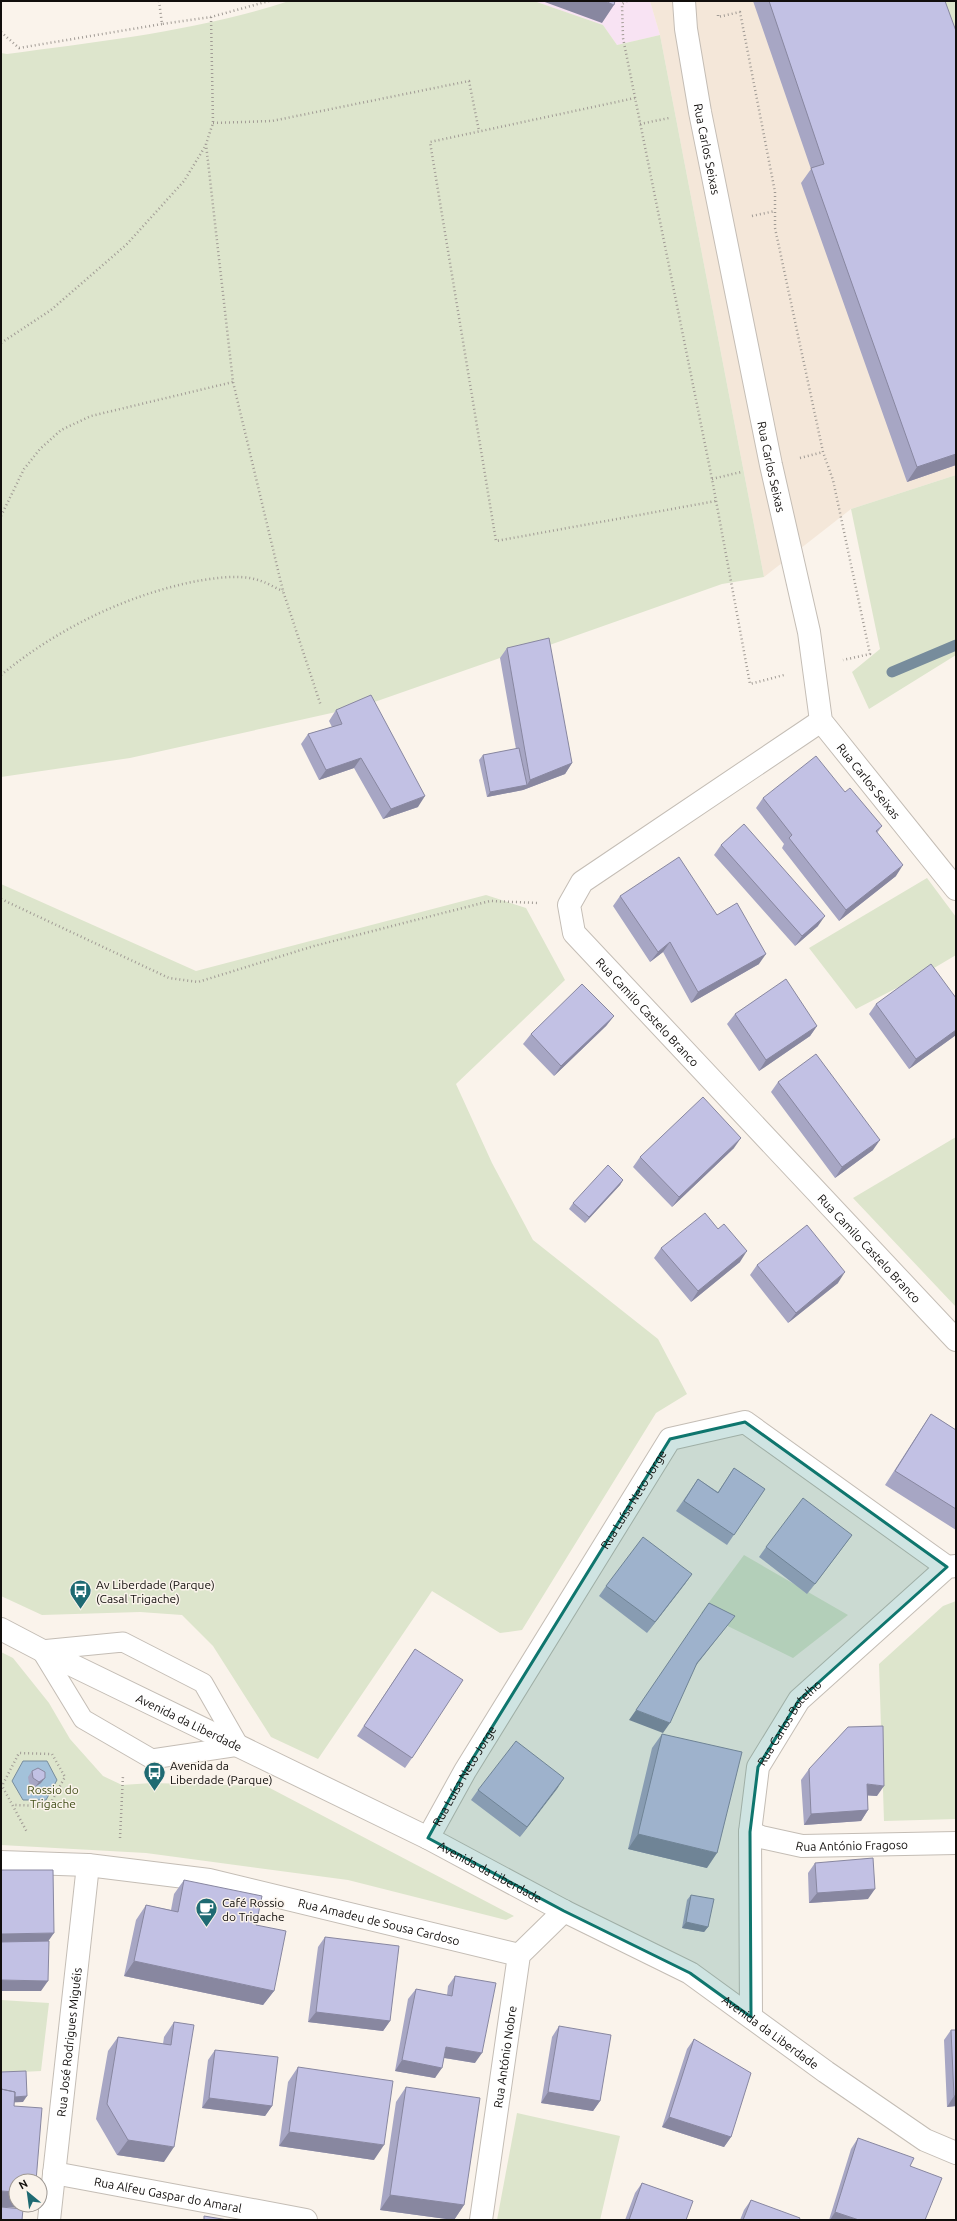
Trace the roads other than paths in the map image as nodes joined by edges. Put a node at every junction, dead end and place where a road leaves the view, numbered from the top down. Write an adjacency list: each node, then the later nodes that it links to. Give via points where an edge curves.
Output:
1 (684, 1): 2 (street, Rua Carlos Seixas, via 686,29 700,112 771,465 809,632)
2 (821, 721): 3 (street, Rua Carlos Seixas); 4 (street, Rua Camilo Castelo Branco, via 582,882 570,905 574,933)
3 (956, 889)
4 (956, 1340)
5 (952, 1566): 9 (street, Rua Carlos Botelho, via 799,1700 758,1767); 10 (street, Rua Luísa Neto Jorge, via 745,1422 670,1439 465,1771)
6 (1, 1629): 7 (street, Avenida da Liberdade)
7 (41, 1650): 8 (street, Avenida da Liberdade); 8 (lane, via 123,1642 203,1683); 8 (lane, via 84,1719 152,1759)
8 (239, 1746): 10 (street, Avenida da Liberdade)
9 (750, 1832): 11 (street, Rua António Fragoso, via 802,1846); 16 (street, Rua Carlos Botelho)
10 (428, 1838): 14 (street, Avenida da Liberdade)
11 (956, 1843)
12 (1, 1862): 13 (street, Rua Amadeu de Sousa Cardoso)
13 (88, 1865): 15 (street, Rua Amadeu de Sousa Cardoso, via 209,1880); 18 (street, Rua José Rodrigues Miguéis)
14 (564, 1911): 15 (street); 16 (street, Avenida da Liberdade, via 690,1973)
15 (519, 1955): 21 (street, Rua António Nobre)
16 (751, 2017): 17 (street, Avenida da Liberdade, via 925,2140)
17 (956, 2153)
18 (54, 2173): 19 (street, Rua José Rodrigues Miguéis); 20 (street, Rua Alfeu Gaspar do Amaral)
19 (49, 2220)
20 (306, 2220)
21 (481, 2220)

